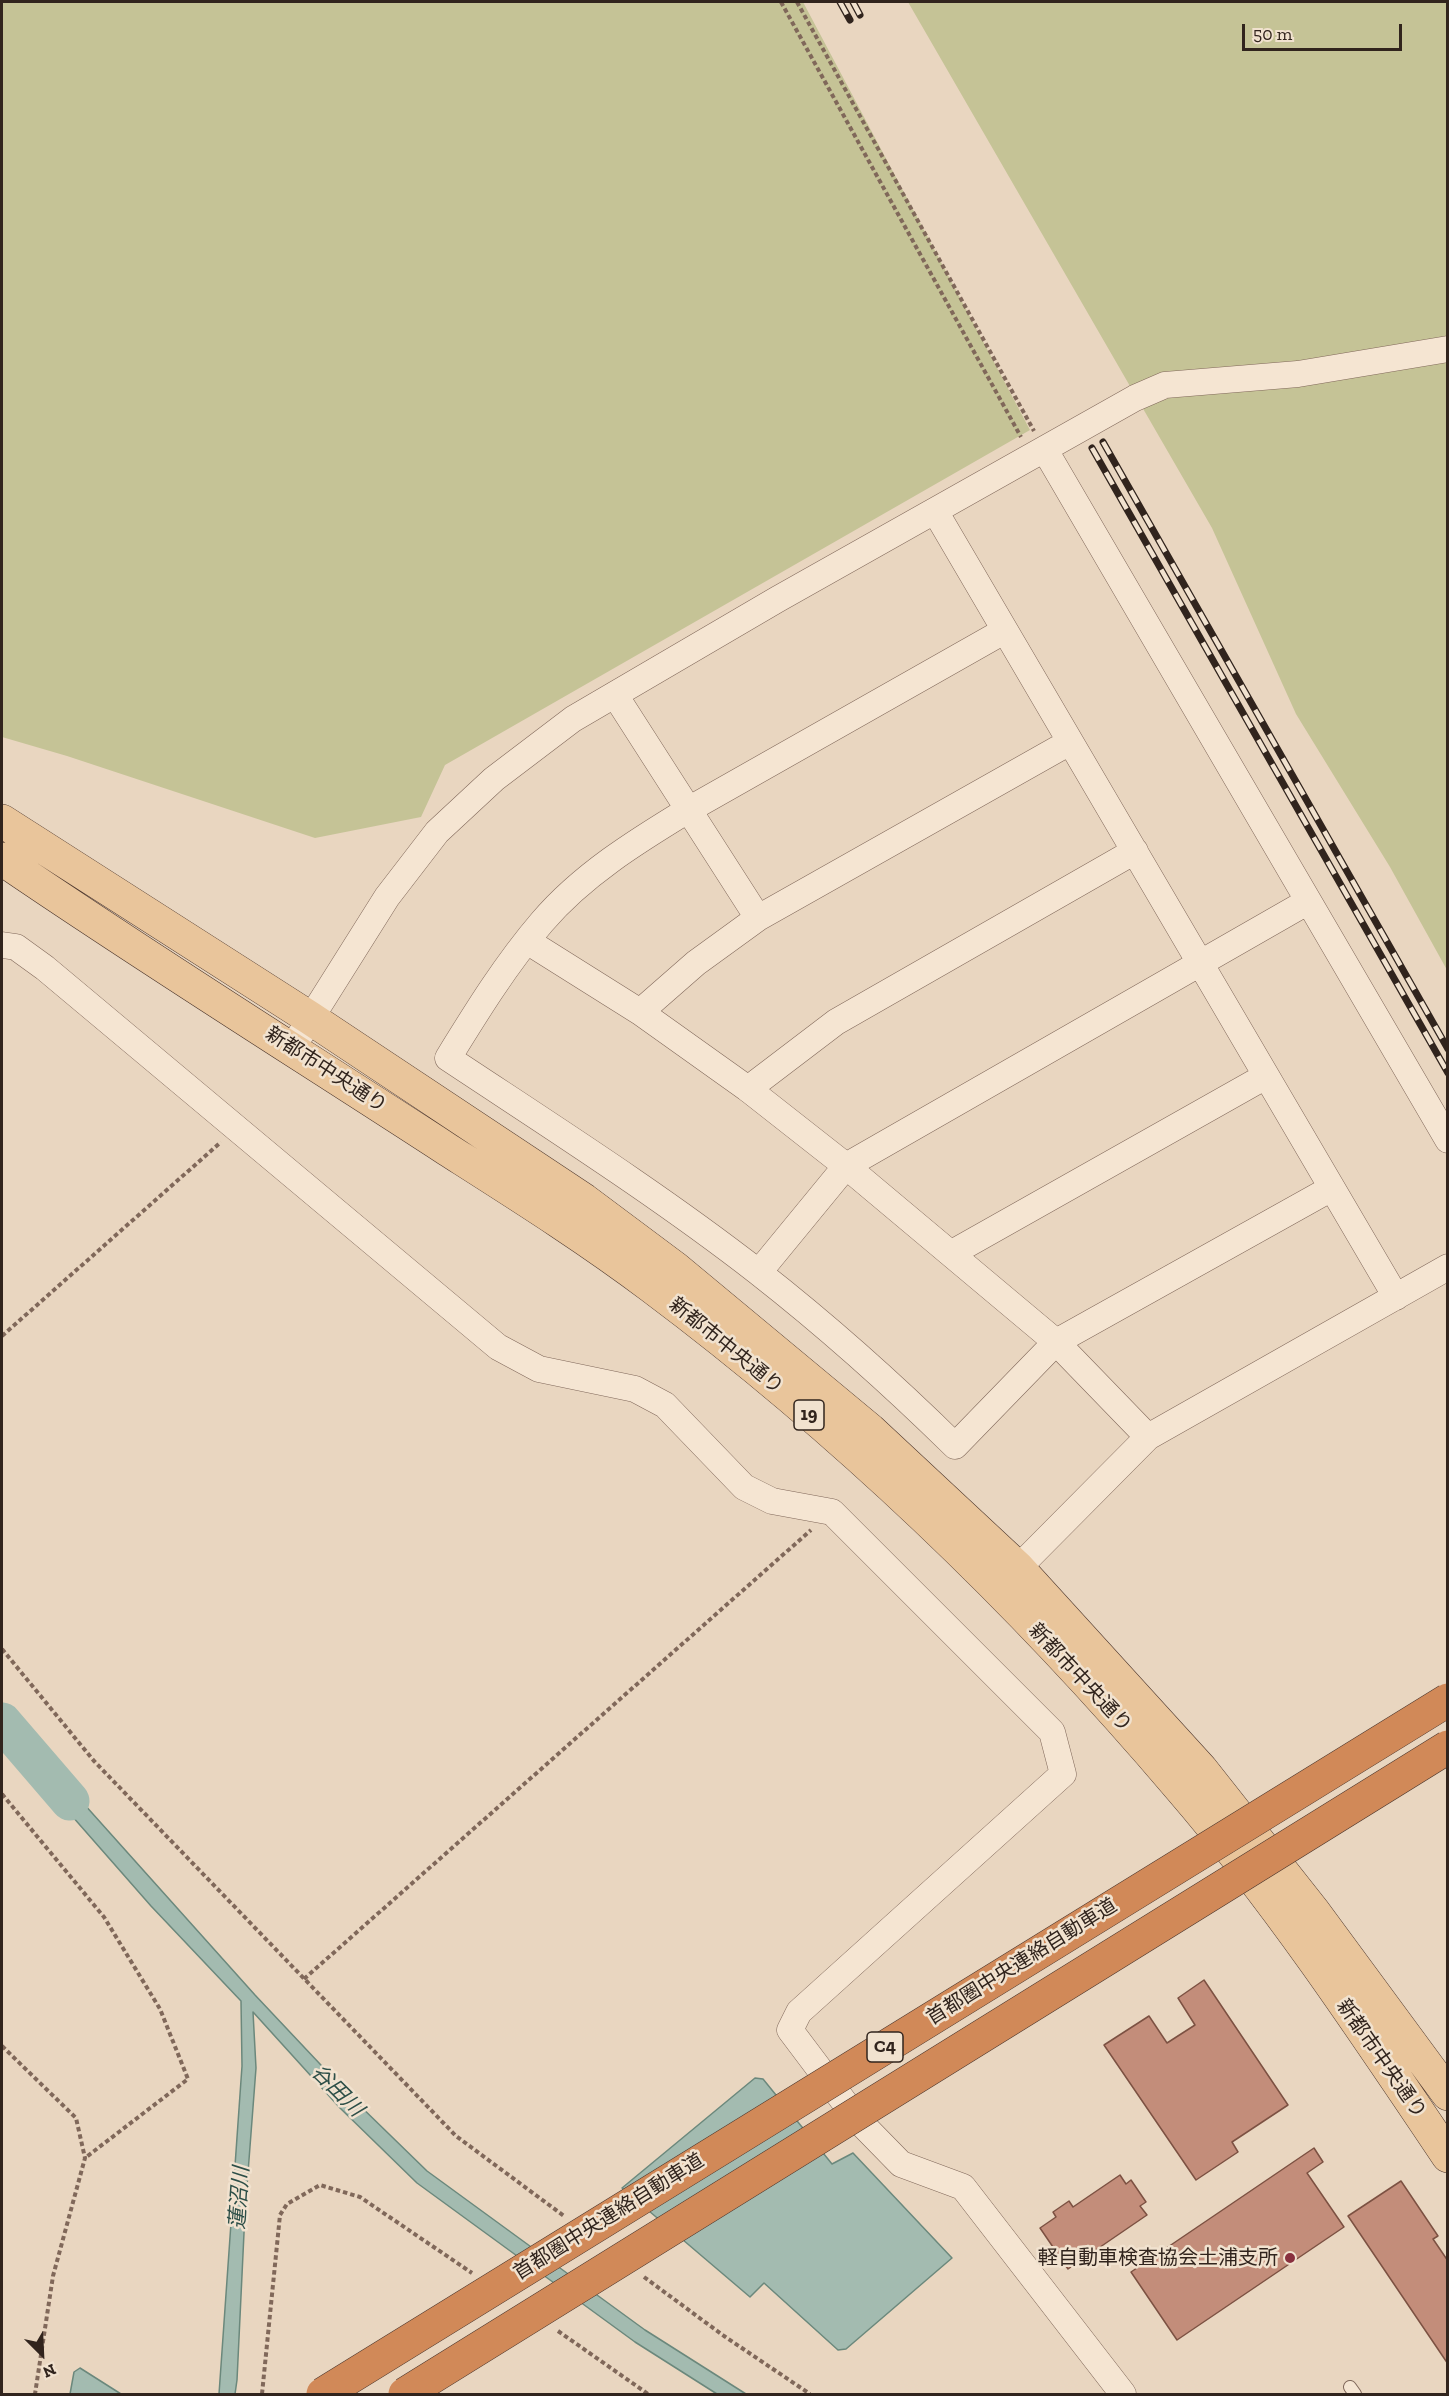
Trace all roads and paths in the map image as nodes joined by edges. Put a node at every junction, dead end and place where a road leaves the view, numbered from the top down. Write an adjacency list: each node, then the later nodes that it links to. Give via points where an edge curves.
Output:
1 (781, 2): 4 (path)
2 (797, 2): 4 (path)
3 (1448, 349): 4 (street, via 1298,374 1165,385)
4 (1038, 453): 5 (street); 13 (street)
5 (934, 511): 6 (street); 7 (street)
6 (1004, 631): 8 (street); 9 (street)
7 (615, 695): 9 (street); 19 (street, via 573,719 494,779 437,832 387,897)
8 (1070, 742): 11 (street); 14 (street)
9 (688, 810): 14 (street); 15 (street, via 597,872 560,903)
10 (2, 821): 19 (main road, 新都市中央通り / 19)
11 (1135, 851): 17 (street); 22 (street, via 836,1022)
12 (2, 859): 20 (main road, 新都市中央通り / 19)
13 (1307, 902): 17 (street); 24 (street)
14 (758, 918): 18 (street, via 696,963)
15 (527, 941): 18 (street); 29 (street, via 488,993 448,1058 650,1192)
16 (2, 945): 23 (street, via 16,947 45,968)
17 (1201, 963): 21 (street); 25 (street)
18 (640, 1012): 22 (street)
19 (310, 1018): 20 (street); 35 (main road, 新都市中央通り / 19, via 584,1200 675,1268 870,1430)
20 (292, 1048): 43 (main road, 新都市中央通り / 19, via 650,1286 746,1360 848,1448 967,1560 1072,1667 1184,1791 1287,1924)
21 (1266, 1076): 26 (street); 27 (street)
22 (748, 1089): 25 (street)
23 (237, 1128): 31 (path); 34 (street, via 498,1347 539,1369 635,1389 665,1405 744,1487 772,1501)
24 (1448, 1140)
25 (846, 1166): 27 (street); 29 (street)
26 (1332, 1188): 30 (street); 32 (street)
27 (952, 1253): 32 (street)
28 (1448, 1267): 30 (street)
29 (759, 1272): 32 (street, via 897,1390 955,1446)
30 (1396, 1297): 33 (street)
31 (2, 1336)
32 (1056, 1342): 33 (street)
33 (1148, 1437): 35 (street)
34 (832, 1512): 40 (path); 53 (street, via 1052,1732 1063,1774 799,2012 790,2030 857,2119 902,2164 963,2187)
35 (1018, 1568): 42 (main road, 新都市中央通り / 19, via 1201,1769 1314,1912)
36 (2, 1649): 40 (path, via 94,1761)
37 (1448, 1700): 50 (highway, 首都圏中央連絡自動車道 / C4, bridge)
38 (1448, 1747): 51 (highway, 首都圏中央連絡自動車道 / C4, bridge)
39 (2, 1794): 44 (path, via 104,1917 160,2009 188,2079)
40 (304, 1979): 46 (path, via 456,2136)
41 (2, 2046): 44 (path, via 76,2118)
42 (1448, 2094)
43 (1448, 2156)
44 (85, 2158): 48 (path, via 53,2276)
45 (320, 2185): 49 (path, via 286,2204 280,2215)
46 (571, 2222)
47 (638, 2272): 52 (path)
48 (35, 2394)
49 (262, 2394)
50 (322, 2394)
51 (405, 2394)
52 (810, 2394)
53 (1123, 2394)

